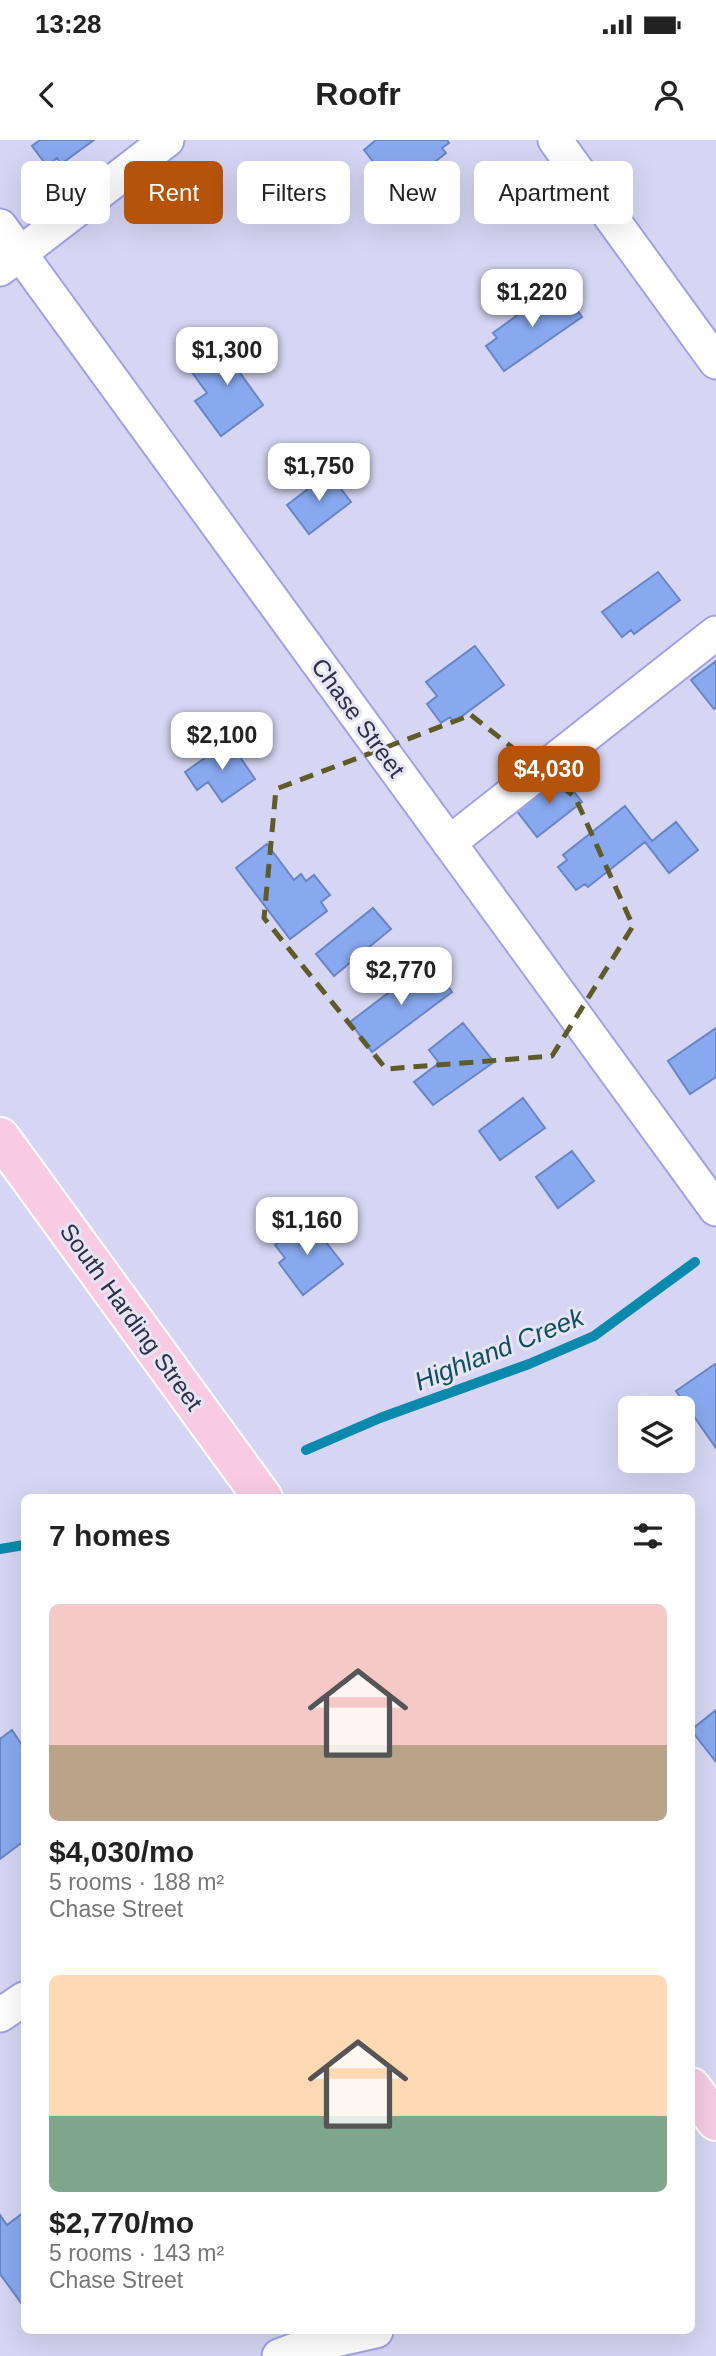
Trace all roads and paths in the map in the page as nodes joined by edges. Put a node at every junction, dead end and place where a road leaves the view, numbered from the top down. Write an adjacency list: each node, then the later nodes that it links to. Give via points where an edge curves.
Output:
1 (167, 140): 4 (street)
2 (555, 140): 5 (street)
3 (0, 226): 4 (street, Chase Street)
4 (10, 262): 7 (street, Chase Street)
5 (716, 362)
6 (716, 633): 7 (street)
7 (449, 843): 9 (street, Chase Street)
8 (7, 1159): 10 (main road, South Harding Street)
9 (716, 1209)
10 (260, 1494)
11 (21, 2000): 12 (street)
12 (0, 2015)
13 (695, 2092): 14 (main road)
14 (716, 2121)
15 (358, 2334): 16 (street)
16 (291, 2345)

